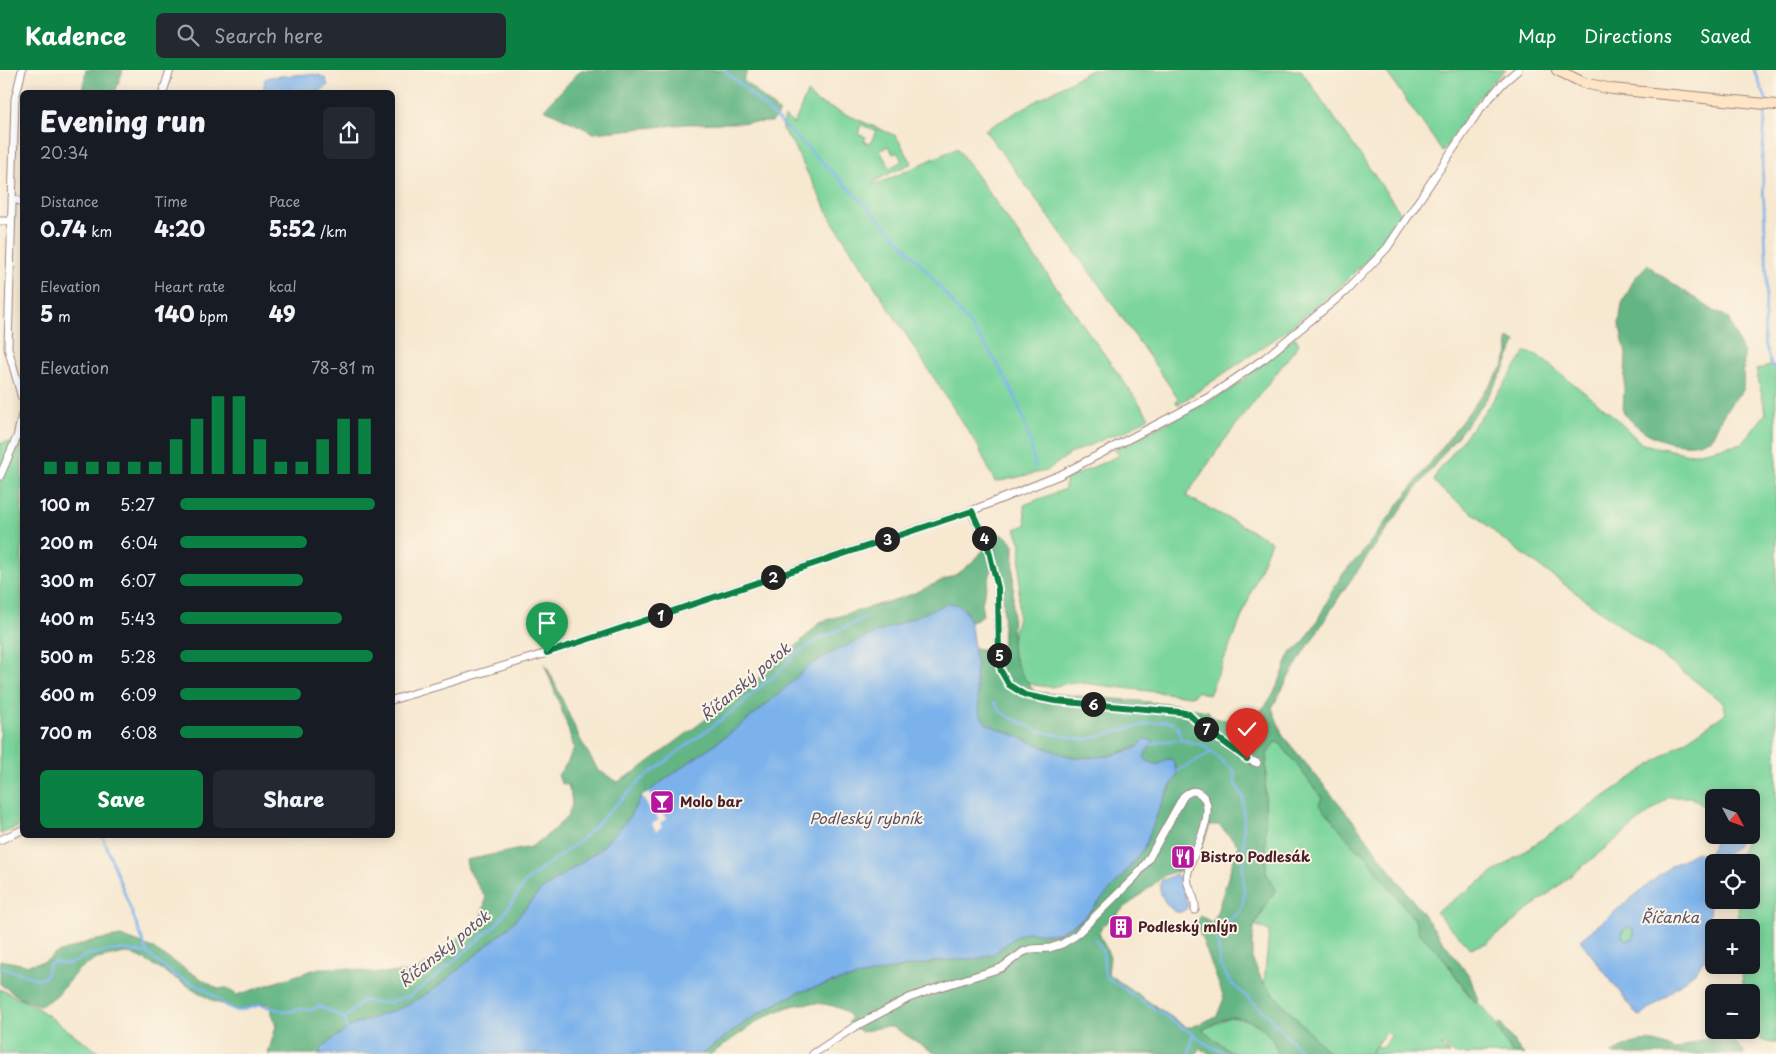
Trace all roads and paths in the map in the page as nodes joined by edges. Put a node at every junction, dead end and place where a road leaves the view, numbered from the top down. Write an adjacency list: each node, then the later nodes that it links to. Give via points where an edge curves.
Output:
1 (22, 70): 7 (street, via 15,99)
2 (170, 70): 5 (street)
3 (1518, 70): 14 (street, via 1480,109 1388,248 1345,292 1264,358 1209,397 1069,470)
4 (1557, 70): 6 (street, via 1584,83 1612,89)
5 (164, 90)
6 (1769, 104)
7 (12, 198): 8 (street); 10 (street)
8 (20, 201)
9 (0, 221): 10 (street)
10 (12, 221): 11 (street, via 8,348)
11 (20, 391)
12 (20, 437): 13 (street)
13 (0, 476)
14 (972, 511): 15 (street, via 547,653); 16 (street, via 988,547 998,588 999,663 1009,685 1025,695 1055,701 1189,714 1247,759)
15 (395, 699)
16 (1257, 763)
17 (20, 831): 18 (street)
18 (0, 840)
19 (1195, 910): 20 (street, via 1196,900 1189,888 1188,872 1207,810 1205,800 1194,792 1186,793 1136,876 1075,936 1050,948 1023,952 1001,968 909,998 854,1027)
20 (813, 1054)

